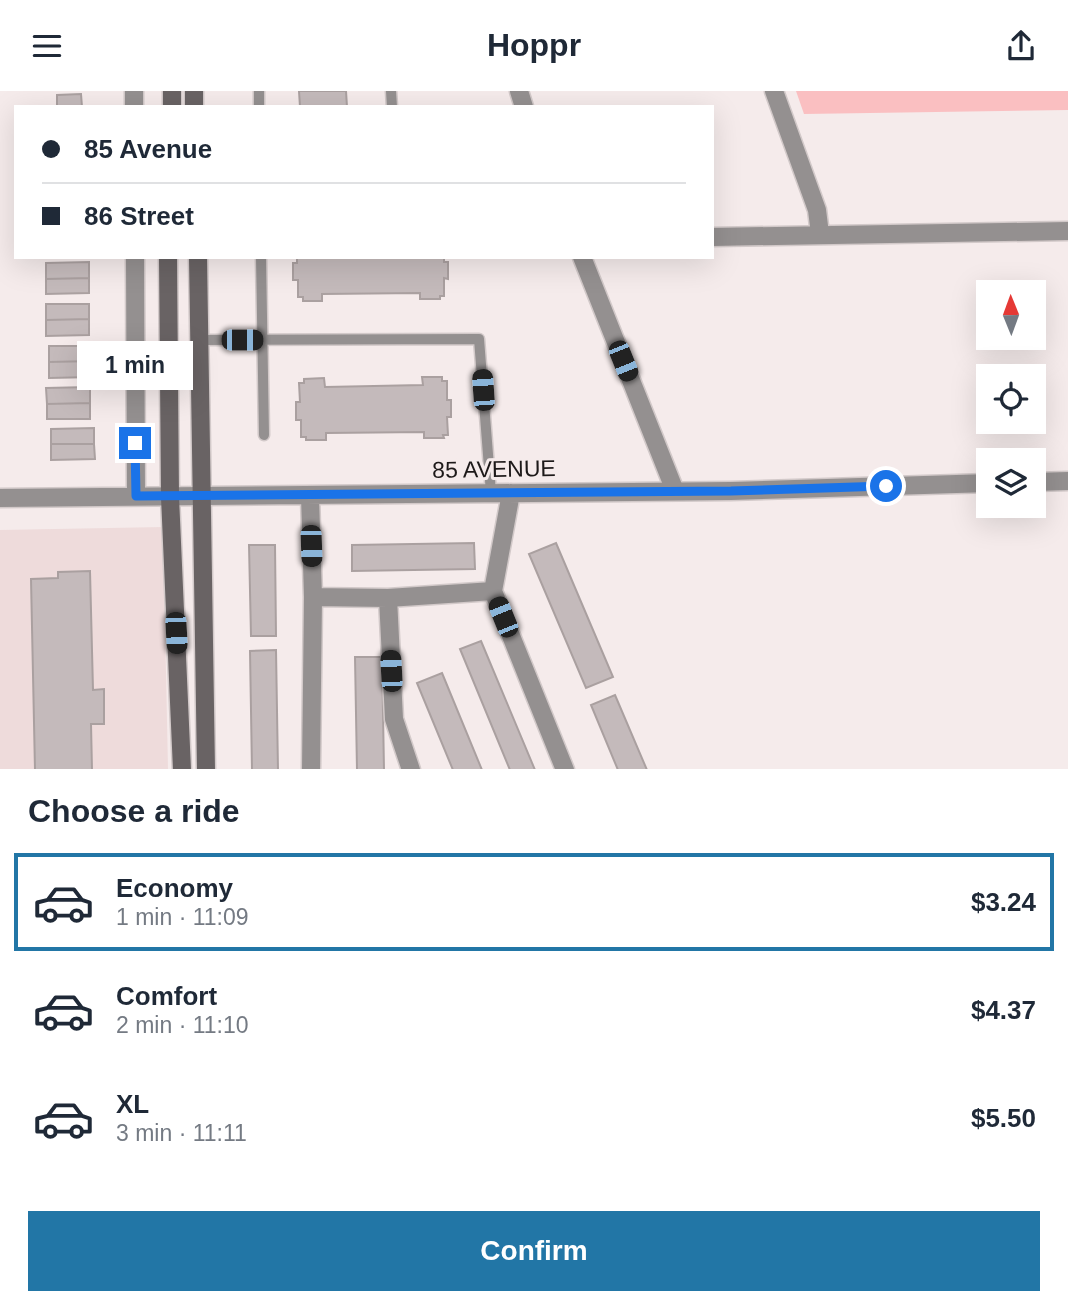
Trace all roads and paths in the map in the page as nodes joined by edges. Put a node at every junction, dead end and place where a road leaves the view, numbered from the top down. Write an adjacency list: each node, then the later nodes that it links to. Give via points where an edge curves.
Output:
1 (774, 91): 3 (street, via 817,210)
2 (1068, 231): 3 (street)
3 (820, 234): 4 (street)
4 (714, 237)
5 (135, 259): 19 (street)
6 (168, 259): 21 (main road)
7 (198, 259): 10 (main road)
8 (261, 259): 11 (lane)
9 (583, 259): 16 (street)
10 (200, 340): 11 (lane); 22 (main road)
11 (263, 340): 12 (lane); 17 (lane, via 479,339)
12 (264, 435)
13 (1068, 481): 14 (street)
14 (1046, 482)
15 (976, 484): 16 (street, 85 AVENUE)
16 (675, 491): 18 (street, 85 AVENUE)
17 (491, 493): 18 (street, 85 AVENUE); 20 (street, 85 AVENUE)
18 (511, 493): 24 (street)
19 (136, 496): 21 (street, 85 AVENUE); 23 (street, 85 AVENUE)
20 (310, 496): 22 (street, 85 AVENUE); 25 (street)
21 (170, 497): 22 (street, 85 AVENUE); 27 (main road)
22 (200, 497): 28 (main road)
23 (0, 498)
24 (493, 591): 26 (street); 31 (street)
25 (313, 597): 26 (street); 29 (street)
26 (388, 598): 30 (street, via 394,719)
27 (182, 769)
28 (206, 769)
29 (311, 769)
30 (411, 769)
31 (565, 769)

